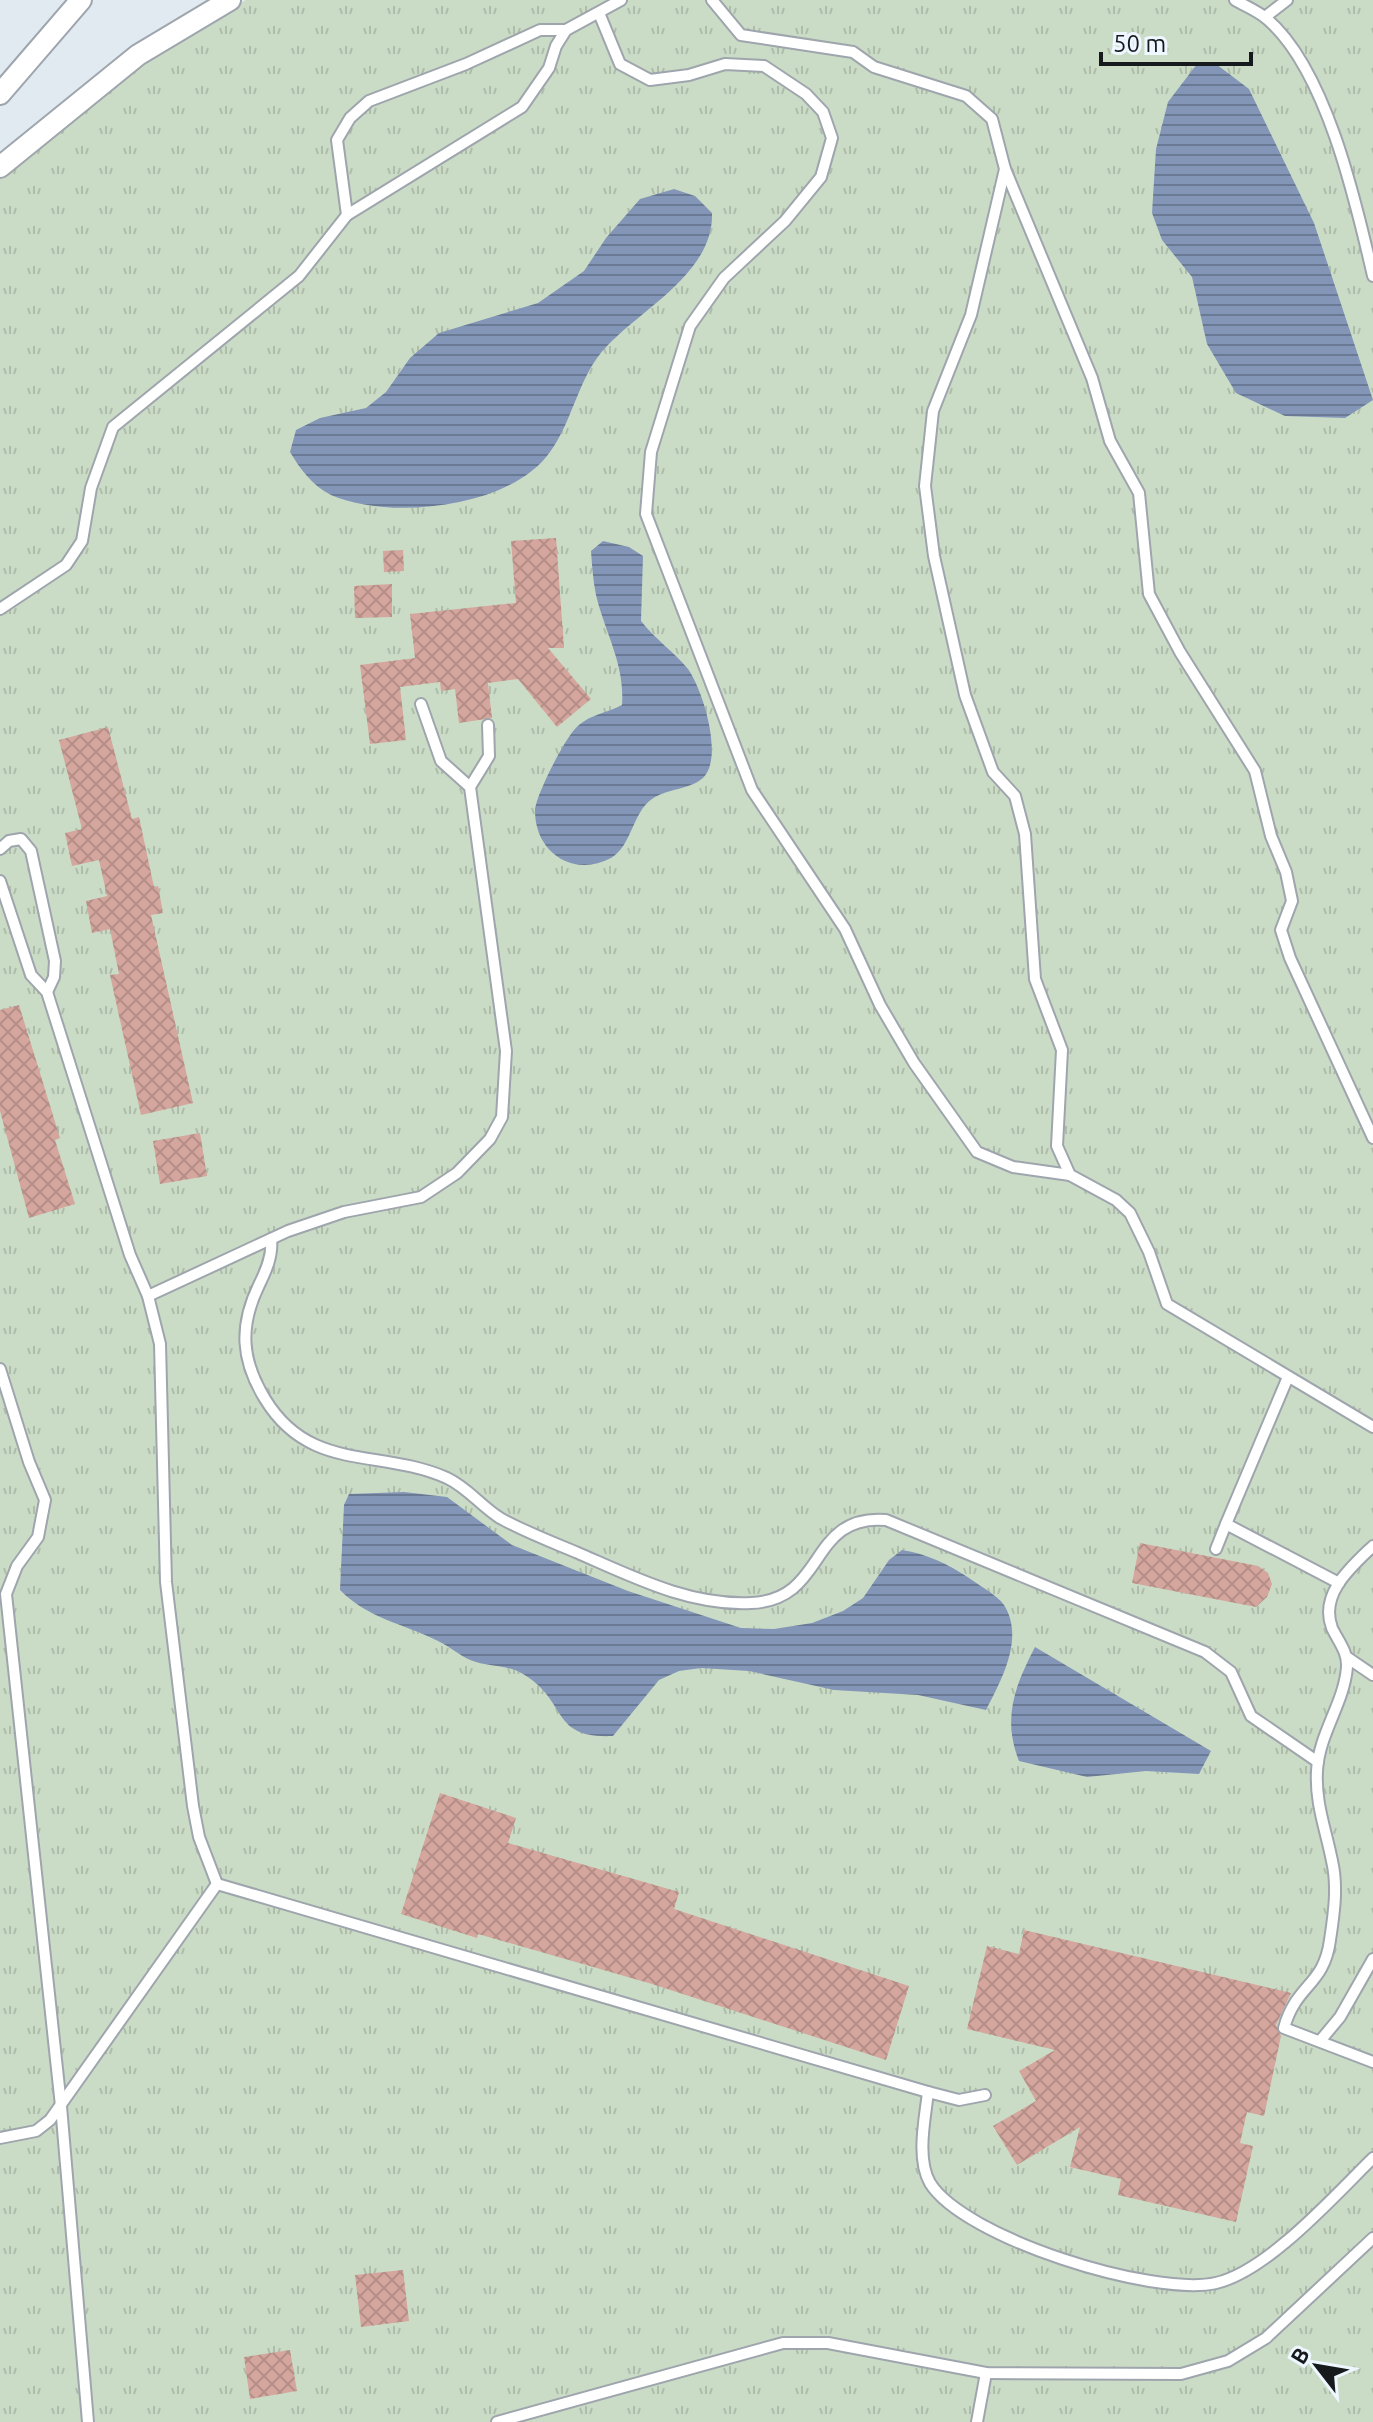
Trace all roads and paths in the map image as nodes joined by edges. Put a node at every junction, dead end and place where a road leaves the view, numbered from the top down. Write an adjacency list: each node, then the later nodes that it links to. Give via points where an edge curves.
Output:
1 (81, 0): 10 (street)
2 (230, 0): 11 (street, via 138,55)
3 (621, 0): 7 (lane)
4 (712, 0): 12 (lane, via 741,35 853,52 874,67 966,96 992,119)
5 (1235, 0): 8 (lane)
6 (1287, 0): 8 (lane)
7 (599, 13): 9 (lane); 23 (lane, via 620,64 650,80 725,64 764,66 823,112 832,138 821,177 785,221 724,278 690,326 651,452 646,514 752,790 845,929 914,1063 977,1152 1013,1167)
8 (1265, 17): 14 (lane, via 1315,87 1345,162)
9 (566, 30): 13 (lane, via 549,68 522,107); 13 (lane, via 540,30 369,101 337,140)
10 (0, 94)
11 (0, 167)
12 (1005, 169): 22 (lane, via 1092,378 1110,441 1139,493 1149,594 1255,771 1292,901 1281,930 1290,958); 23 (lane, via 971,315 933,411 925,486 934,556 965,695 993,772 1015,796 1025,834 1035,979 1062,1050 1057,1146)
13 (347, 215): 15 (lane, via 299,276 113,427 91,488 82,541 66,565)
14 (1373, 276)
15 (0, 609)
16 (421, 704): 18 (lane, via 441,761)
17 (488, 725): 18 (lane, via 489,756)
18 (470, 787): 24 (lane, via 506,1051 502,1117 477,1155 421,1197 344,1212)
19 (0, 849): 21 (lane, via 21,839 31,851 55,961)
20 (0, 881): 21 (lane, via 31,975)
21 (47, 992): 25 (lane, via 130,1255)
22 (1373, 1138)
23 (1070, 1175): 27 (lane, via 1130,1213 1167,1304)
24 (271, 1239): 25 (lane); 36 (lane, via 242,1339 264,1398 298,1439 332,1453 444,1477 531,1533 645,1582 704,1600 776,1600 800,1585 842,1527 886,1520 1205,1652 1231,1672 1251,1716)
25 (148, 1296): 37 (lane, via 160,1344 166,1582 193,1806)
26 (0, 1369): 33 (lane, via 45,1500 38,1537)
27 (1288, 1377): 28 (lane); 29 (lane)
28 (1373, 1427)
29 (1226, 1524): 31 (lane); 32 (lane)
30 (1373, 1546): 32 (lane)
31 (1216, 1549)
32 (1339, 1583): 34 (lane, via 1329,1608 1331,1626)
33 (3, 1593): 43 (lane)
34 (1348, 1658): 35 (lane); 36 (lane, via 1346,1683 1321,1741)
35 (1373, 1675)
36 (1318, 1762): 39 (lane, via 1320,1821 1334,1874 1330,1940 1325,1967 1293,2001 1284,2028)
37 (217, 1884): 41 (lane); 43 (lane)
38 (1373, 1959): 39 (lane)
39 (1320, 2041): 40 (lane)
40 (1373, 2062)
41 (928, 2092): 42 (lane, via 959,2100); 45 (lane, via 923,2152 929,2181 951,2207 998,2233 1135,2281 1216,2283 1244,2270 1274,2251)
42 (985, 2095)
43 (61, 2106): 44 (lane, via 36,2131); 48 (lane)
44 (0, 2138)
45 (1373, 2158)
46 (1373, 2238): 47 (lane, via 1266,2338 1228,2361 1181,2374)
47 (986, 2373): 49 (lane, via 828,2343 783,2343); 50 (lane)
48 (88, 2422)
49 (497, 2422)
50 (977, 2422)

